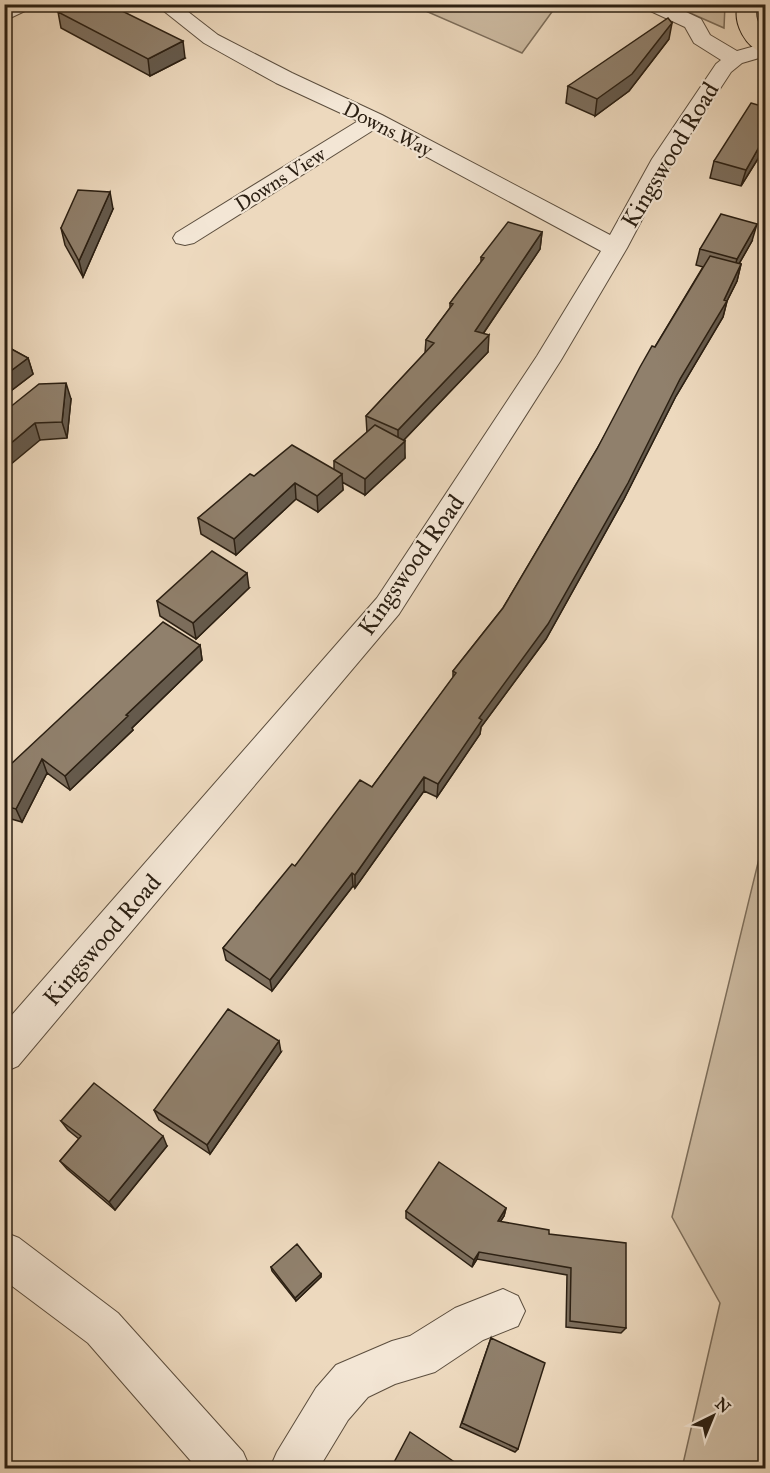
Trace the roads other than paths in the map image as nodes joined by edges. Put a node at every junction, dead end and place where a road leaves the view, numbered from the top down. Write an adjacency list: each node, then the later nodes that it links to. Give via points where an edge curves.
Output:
1 (24, 4): 5 (street)
2 (165, 4): 8 (street, Downs Way, via 211,39)
3 (651, 4): 7 (street, via 694,23 701,39)
4 (748, 4): 6 (main road, via 747,21 752,36)
5 (4, 15)
6 (765, 49): 7 (street, Kingswood Road)
7 (735, 59): 10 (street, Kingswood Road, via 723,68 663,159)
8 (374, 120): 9 (street, Downs View); 10 (street, Downs Way)
9 (185, 238)
10 (615, 248): 11 (street, Kingswood Road, via 548,360 388,606)
11 (4, 1053)
12 (4, 1253): 15 (street, via 103,1328)
13 (503, 1311): 14 (street, via 470,1323 419,1356 352,1381 332,1404)
14 (298, 1461)
15 (227, 1468)

